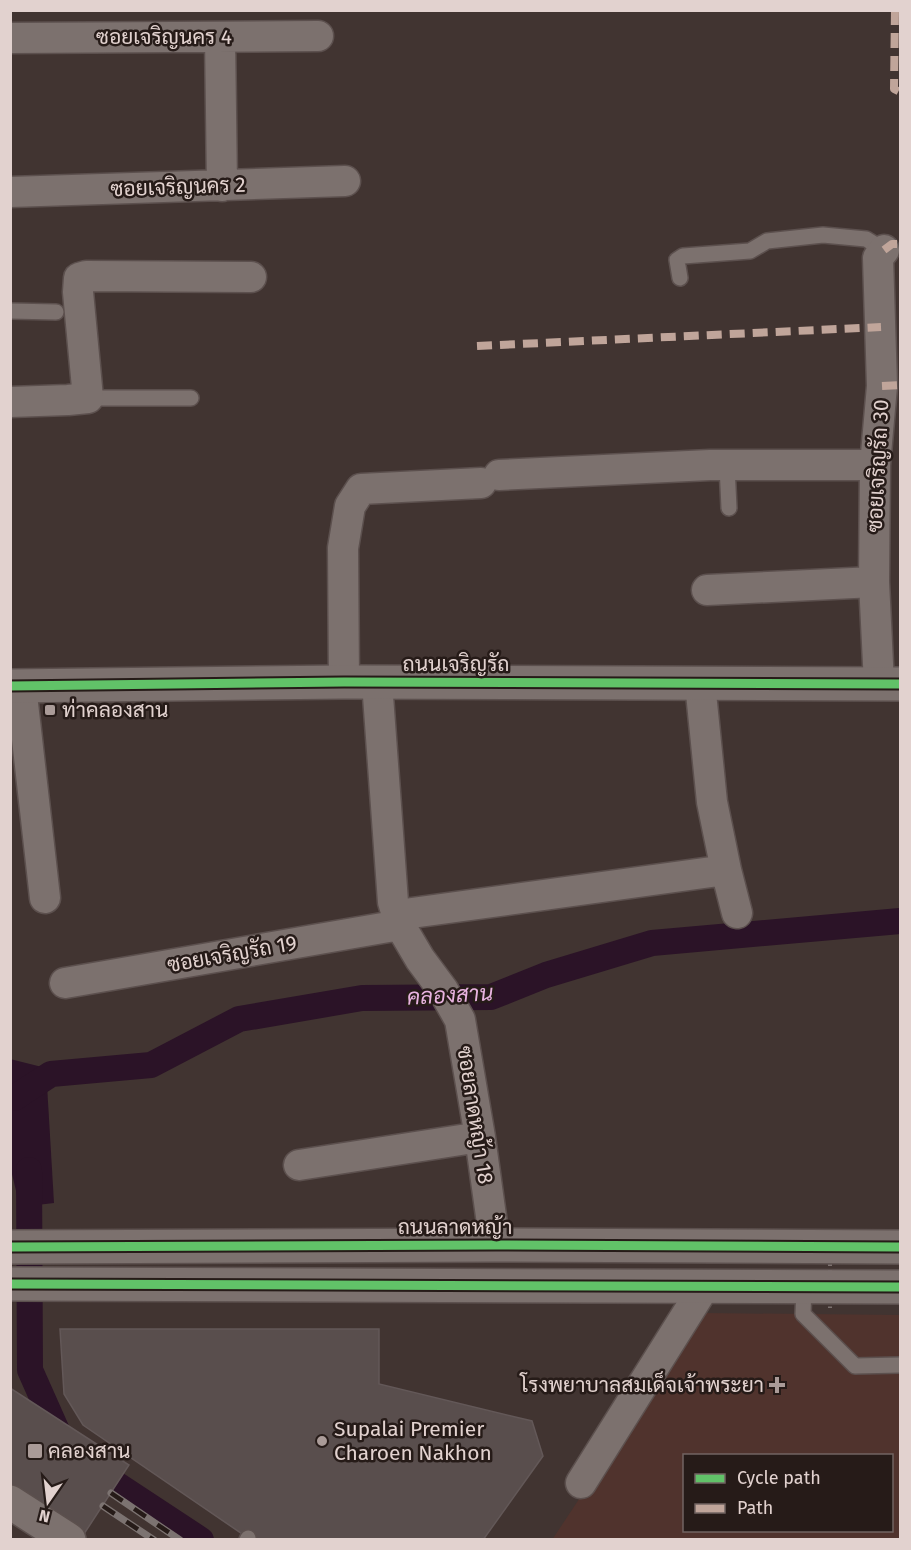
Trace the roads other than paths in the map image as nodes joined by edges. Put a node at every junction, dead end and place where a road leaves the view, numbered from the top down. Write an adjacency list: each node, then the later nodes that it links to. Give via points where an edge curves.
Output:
1 (318, 36): 2 (street, ซอยเจริญนคร 4)
2 (220, 37): 3 (street, ซอยเจริญนคร 4); 5 (street)
3 (10, 38)
4 (345, 181): 5 (street, ซอยเจริญนคร 2)
5 (222, 186): 6 (street, ซอยเจริญนคร 2)
6 (10, 192)
7 (884, 250): 9 (lane, via 866,239 823,235 767,241 750,251 683,256 677,260); 15 (street, ซอยเจริญรัถ 30, via 878,258 882,386)
8 (251, 277): 12 (street, via 79,279)
9 (680, 278)
10 (10, 312): 11 (lane)
11 (56, 312)
12 (88, 398): 13 (lane); 14 (street)
13 (191, 398)
14 (10, 402)
15 (875, 465): 16 (street); 18 (street, ซอยเจริญรัถ 30)
16 (727, 466): 17 (lane); 20 (street, via 361,489 350,506 343,548)
17 (729, 508)
18 (874, 582): 19 (street); 23 (street, ซอยเจริญรัถ 30)
19 (707, 590)
20 (344, 682): 21 (main road, ถนนเจริญรัถ); 24 (main road, ถนนเจริญรัถ)
21 (377, 682): 22 (main road, ถนนเจริญรัถ); 28 (street, via 393,902)
22 (700, 683): 23 (main road, ถนนเจริญรัถ); 25 (street, via 712,802)
23 (890, 684)
24 (16, 686): 26 (street)
25 (726, 870): 27 (street); 28 (street, ซอยเจริญรัถ 19)
26 (45, 898)
27 (737, 913)
28 (399, 920): 29 (street, ซอยเจริญรัถ 19); 30 (street, ซอยลาดหญ้า 18, via 460,1020)
29 (65, 983)
30 (480, 1137): 31 (street); 32 (street, ซอยลาดหญ้า 18)
31 (299, 1165)
32 (495, 1245): 33 (main road, ถนนลาดหญ้า); 34 (main road, ถนนลาดหญ้า)
33 (900, 1246)
34 (11, 1247)
35 (10, 1284): 36 (main road)
36 (704, 1287): 37 (main road); 40 (street)
37 (804, 1287): 38 (main road); 39 (lane, via 803,1314 855,1366)
38 (900, 1287)
39 (900, 1365)
40 (581, 1484)
41 (10, 1502): 42 (main road)
42 (69, 1539)

